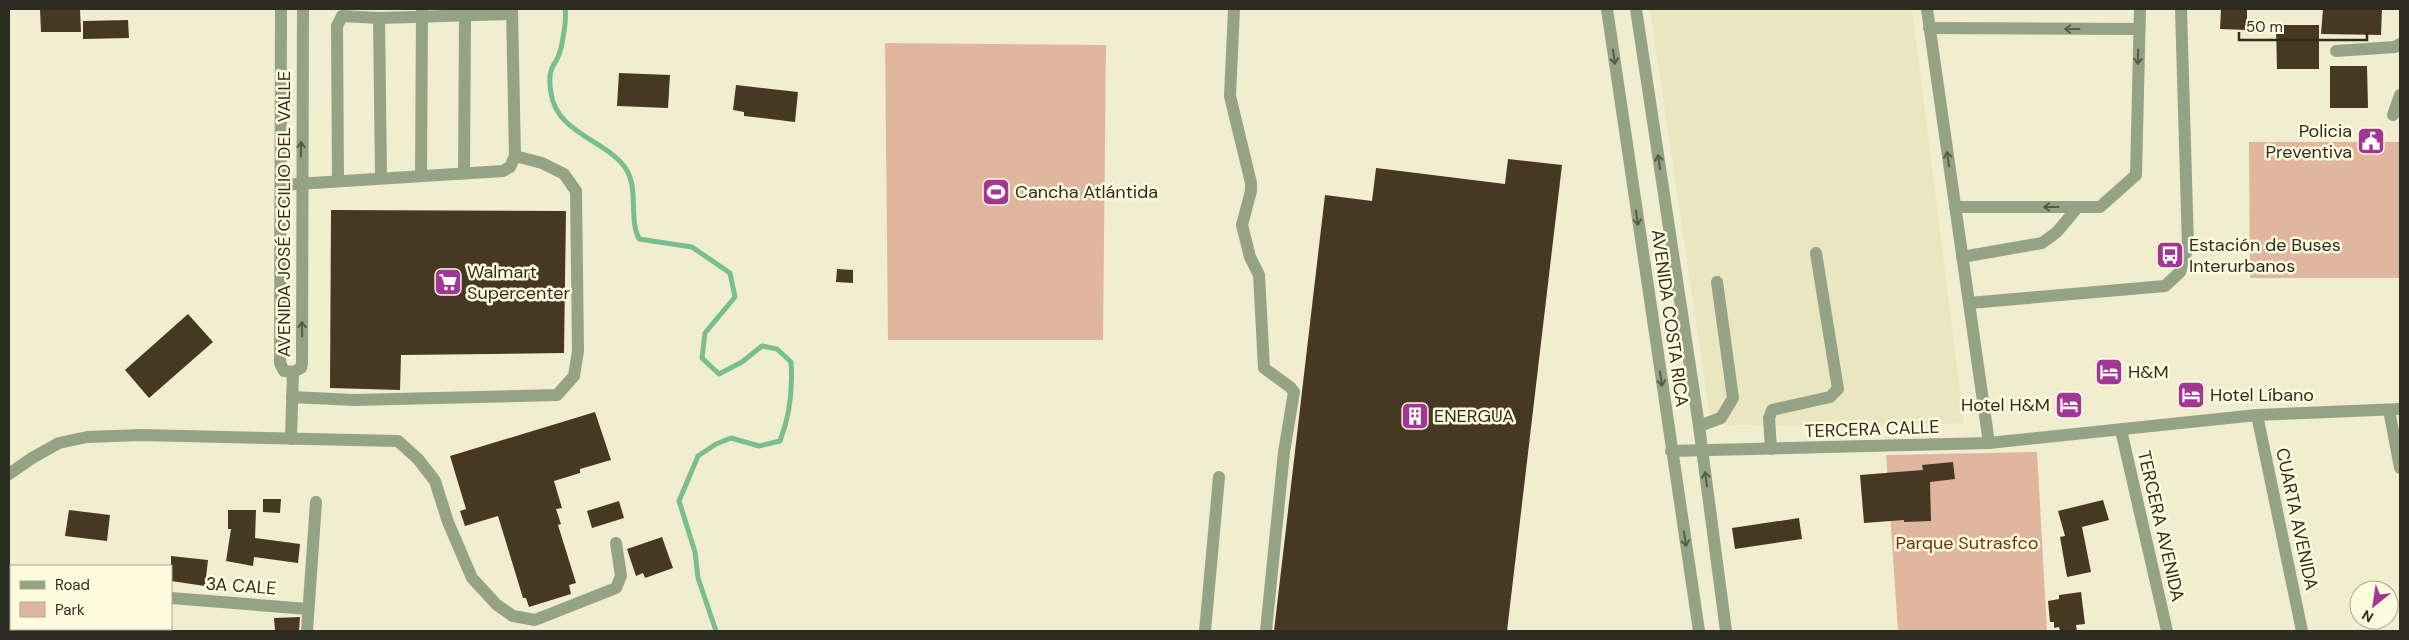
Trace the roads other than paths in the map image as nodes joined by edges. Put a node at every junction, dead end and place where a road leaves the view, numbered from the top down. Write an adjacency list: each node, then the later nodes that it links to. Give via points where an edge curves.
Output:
1 (281, 9): 25 (street, AVENIDA JOSÉ CECILIO DEL VALLE)
2 (302, 9): 24 (street, AVENIDA JOSÉ CECILIO DEL VALLE, one-way to 2)
3 (1234, 9): 52 (street, via 1230,96 1251,183 1242,225 1250,257 1259,275 1264,368 1294,392 1284,452)
4 (1607, 9): 41 (street, AVENIDA COSTA RICA, one-way to 41)
5 (1636, 9): 36 (street, AVENIDA COSTA RICA, one-way to 5)
6 (1927, 9): 13 (street)
7 (2140, 9): 14 (street)
8 (2181, 9): 31 (street, via 2188,246 2180,272 2165,286)
9 (512, 11): 11 (street); 19 (street)
10 (422, 13): 11 (street); 12 (street); 21 (street)
11 (465, 16): 20 (street)
12 (379, 18): 22 (street); 23 (street, via 342,16 337,26)
13 (1929, 28): 14 (street, one-way to 13); 26 (street, one-way to 13)
14 (2138, 29): 27 (street, one-way to 27, via 2136,175 2100,207)
15 (2400, 44): 16 (street)
16 (2336, 51)
17 (2400, 95): 18 (street)
18 (2393, 115)
19 (515, 156): 20 (street, via 510,167 503,171); 33 (street, via 542,163 564,174 576,191 578,351 574,376 557,396 354,400)
20 (464, 173): 21 (street)
21 (421, 176): 22 (street)
22 (380, 178): 23 (street)
23 (338, 181): 24 (street)
24 (301, 183): 25 (street); 32 (street, AVENIDA JOSÉ CECILIO DEL VALLE, one-way to 24, via 302,364)
25 (281, 185): 32 (street, AVENIDA JOSÉ CECILIO DEL VALLE, via 280,363 284,371)
26 (1955, 207): 27 (street, one-way to 26); 29 (street)
27 (2077, 208): 29 (street, via 2057,232 2042,243)
28 (1816, 253): 40 (street, via 1838,389 1830,397 1772,410 1769,418)
29 (1962, 258): 31 (street)
30 (1717, 282): 36 (street, via 1733,398 1721,418)
31 (1969, 303): 39 (street)
32 (293, 372): 33 (street)
33 (292, 397): 38 (street)
34 (2394, 409): 35 (street, TERCERA CALLE); 43 (street)
35 (2257, 415): 37 (street, TERCERA CALLE); 56 (street, CUARTA AVENIDA)
36 (1699, 426): 42 (street, AVENIDA COSTA RICA)
37 (2121, 430): 39 (street, TERCERA CALLE); 55 (street, TERCERA AVENIDA)
38 (291, 438): 44 (street, via 87,437 59,443); 47 (street, via 398,441 418,458 435,481 472,578 497,605 513,616 534,620 616,588 620,576)
39 (1989, 443): 40 (street, TERCERA CALLE)
40 (1771, 449): 42 (street, TERCERA CALLE)
41 (1671, 451): 42 (street, TERCERA CALLE); 53 (street, AVENIDA COSTA RICA, one-way to 53)
42 (1703, 451): 54 (street, AVENIDA COSTA RICA, one-way to 42)
43 (2400, 468)
44 (9, 474)
45 (1220, 477): 51 (street)
46 (316, 502): 49 (street)
47 (616, 544)
48 (172, 598): 49 (street, 3A CALE)
49 (308, 609): 50 (street)
50 (307, 631)
51 (1205, 631)
52 (1266, 631)
53 (1699, 631)
54 (1726, 631)
55 (2167, 631)
56 (2302, 631)

